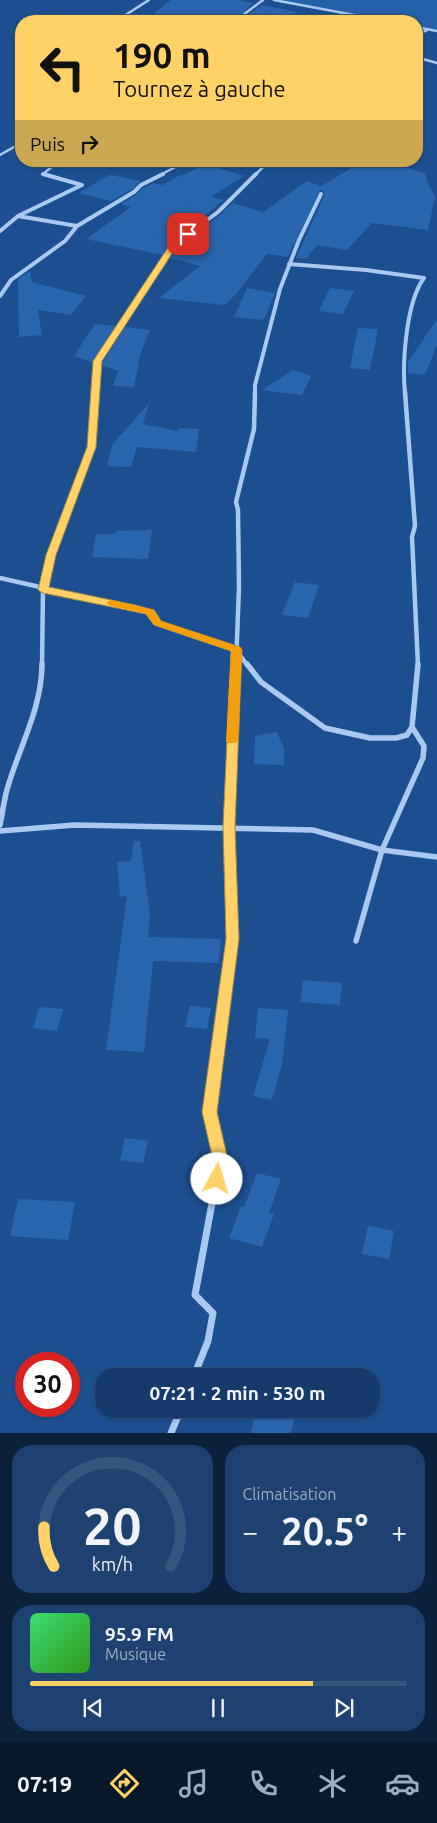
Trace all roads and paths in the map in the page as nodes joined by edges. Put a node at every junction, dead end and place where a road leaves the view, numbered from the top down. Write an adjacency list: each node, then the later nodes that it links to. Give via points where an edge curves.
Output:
1 (149, 0): 4 (street)
2 (263, 0): 5 (street)
3 (274, 0): 6 (street)
4 (125, 15)
5 (243, 15)
6 (354, 15)
7 (423, 28): 8 (street)
8 (428, 29): 9 (street); 10 (street)
9 (437, 31)
10 (423, 32)
11 (423, 59): 12 (street)
12 (437, 63)
13 (15, 147): 14 (street)
14 (0, 156)
15 (51, 167): 19 (street, via 42,174 82,185)
16 (175, 167): 20 (street, via 140,185 134,192)
17 (264, 167): 25 (street, via 218,212 174,245 98,361 91,447 51,555)
18 (321, 194): 22 (street)
19 (18, 216): 20 (street); 21 (street)
20 (76, 226): 23 (street, via 65,241 11,280)
21 (0, 231)
22 (289, 264): 26 (street, via 255,385 254,429 236,502 239,588); 27 (street, via 424,278 418,286 407,328 403,376 415,526 412,537 418,664)
23 (0, 296)
24 (0, 578): 25 (street)
25 (43, 590): 26 (street, via 150,612 158,623); 28 (street, via 42,678 35,710 8,785)
26 (236, 650): 27 (street, via 261,682 326,728 370,738 396,738 407,735); 29 (street)
27 (412, 727): 31 (street, via 424,746 423,758)
28 (0, 825)
29 (229, 827): 30 (street, via 107,828 75,825); 31 (street, via 313,830); 34 (street, via 232,939 209,1112 220,1160 195,1295 213,1313 208,1341)
30 (0, 831)
31 (382, 850): 32 (street); 33 (street)
32 (437, 858)
33 (356, 941)
34 (197, 1368)
35 (177, 1418): 36 (street)
36 (171, 1433)

